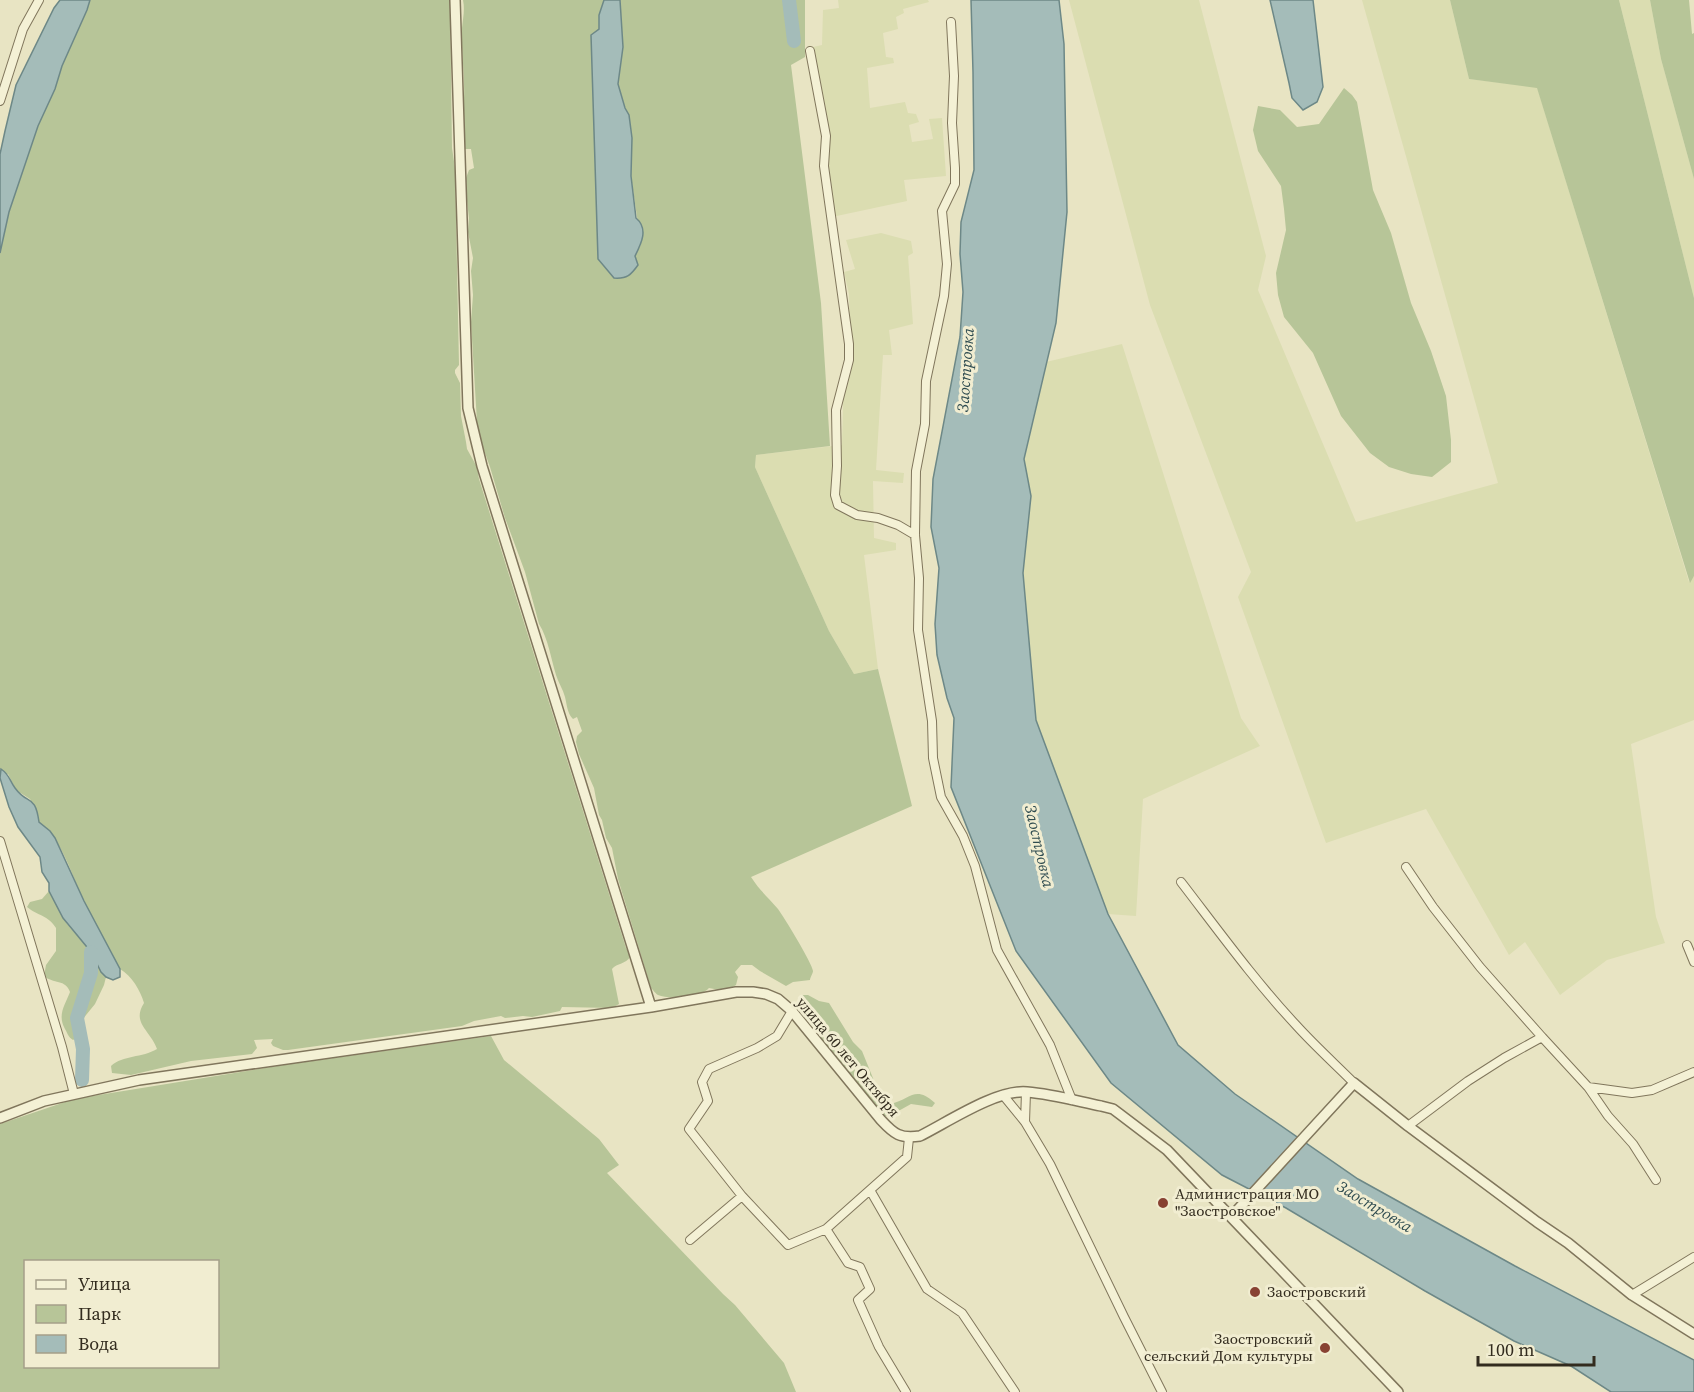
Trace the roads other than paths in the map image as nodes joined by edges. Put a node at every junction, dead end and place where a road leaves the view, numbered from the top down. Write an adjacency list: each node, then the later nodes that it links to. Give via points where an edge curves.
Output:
1 (39, 0): 5 (street, via 23,29)
2 (455, 0): 12 (street, via 468,408 482,466)
3 (951, 22): 6 (street, via 955,184 942,211 947,264 926,381 925,424 916,471)
4 (810, 51): 6 (street, via 826,136 824,166 849,344 849,360 836,410 835,495 843,509 898,525)
5 (0, 100)
6 (915, 535): 21 (street, via 918,630 941,796 975,866 997,950 1050,1045)
7 (0, 841): 19 (street)
8 (1406, 867): 14 (street, via 1480,967)
9 (1181, 882): 16 (street, via 1278,1005)
10 (1687, 945): 11 (street)
11 (1694, 963)
12 (651, 1007): 13 (street, улица 60 лет Октября, via 753,992 772,996); 19 (street, улица 60 лет Октября, via 211,1068)
13 (792, 1011): 25 (street, улица 60 лет Октября, via 880,1120 899,1136); 28 (street, via 777,1036 709,1069 702,1082 708,1101 689,1129)
14 (1542, 1037): 17 (street); 24 (street, via 1468,1080)
15 (1694, 1072): 17 (street, via 1652,1090 1632,1093)
16 (1354, 1083): 24 (street); 29 (street)
17 (1588, 1087): 26 (street)
18 (1026, 1092): 20 (street); 21 (street); 23 (street)
19 (74, 1094): 22 (street, улица 60 лет Октября)
20 (1003, 1095): 23 (street); 25 (street)
21 (1072, 1100): 29 (street, via 1113,1109 1167,1150)
22 (0, 1118)
23 (1025, 1122): 37 (street, via 1050,1164)
24 (1408, 1126): 33 (street)
25 (909, 1138): 27 (street, via 907,1157)
26 (1656, 1180)
27 (870, 1190): 30 (street); 36 (street, via 927,1288 962,1313)
28 (742, 1196): 30 (street, via 788,1245); 31 (street)
29 (1231, 1217): 38 (street)
30 (826, 1229): 35 (street, via 848,1263 860,1267 870,1289 858,1300 879,1347)
31 (690, 1240)
32 (1694, 1257): 33 (street)
33 (1632, 1295): 34 (street)
34 (1694, 1334)
35 (906, 1392)
36 (1014, 1392)
37 (1162, 1392)
38 (1398, 1392)

